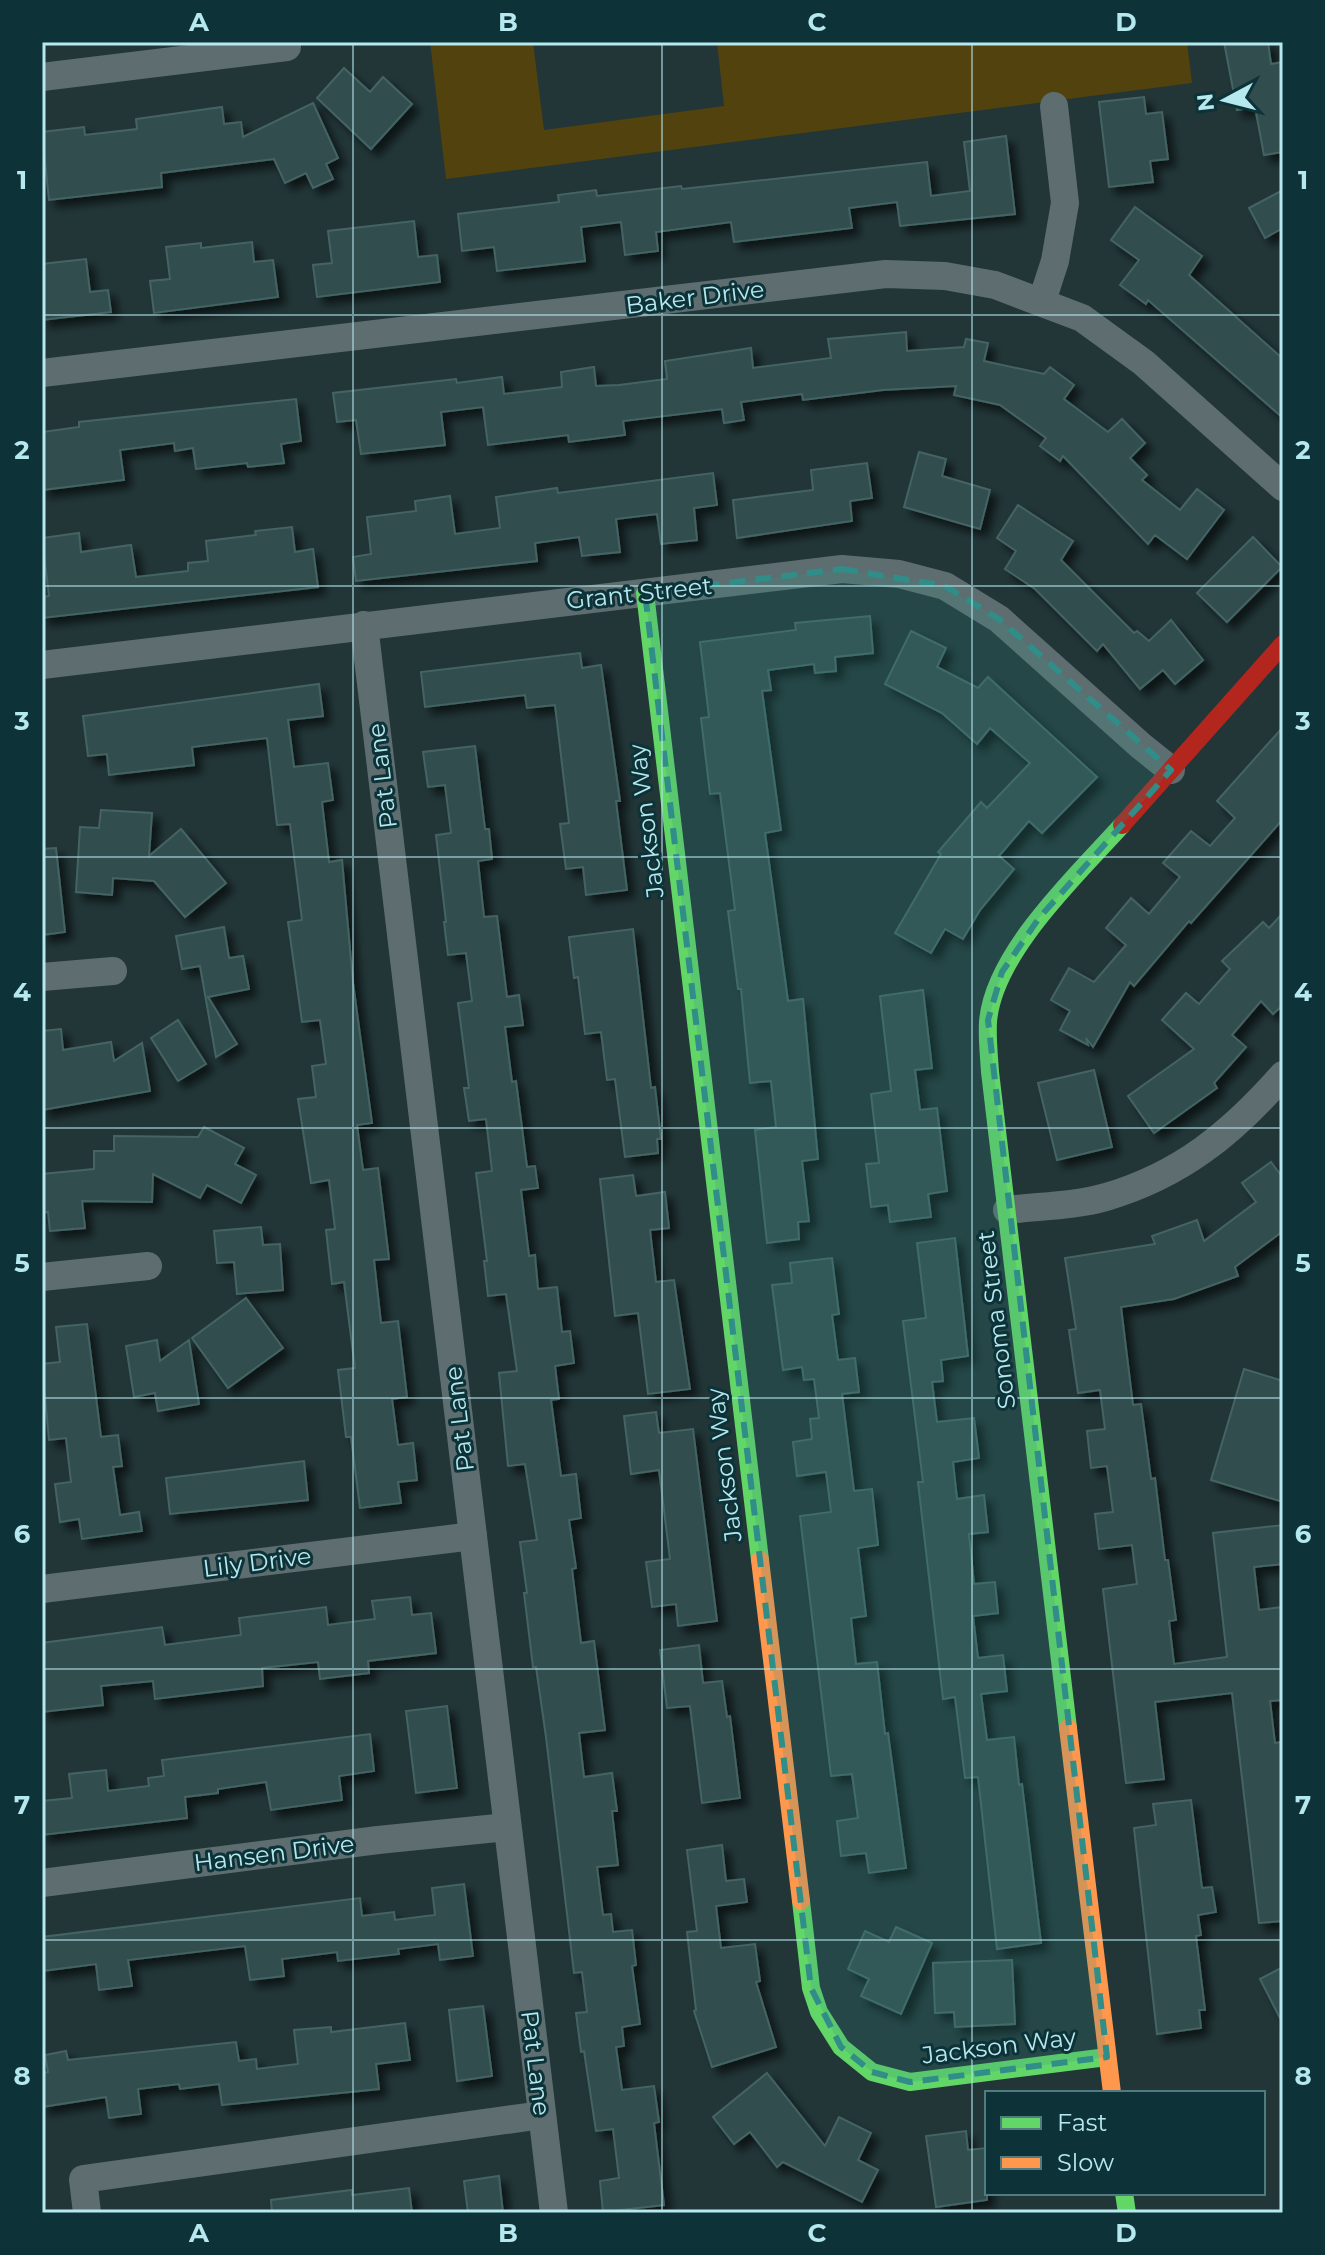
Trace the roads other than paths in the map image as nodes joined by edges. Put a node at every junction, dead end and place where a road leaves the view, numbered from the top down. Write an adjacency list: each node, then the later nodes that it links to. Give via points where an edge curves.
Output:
1 (287, 45): 2 (street)
2 (42, 77)
3 (1054, 106): 4 (street, via 1065,203)
4 (1042, 301): 5 (street, Baker Drive, via 945,276 886,274); 6 (street, Baker Drive, via 1082,318 1144,363)
5 (42, 373)
6 (1283, 487)
7 (645, 593): 8 (street, Grant Street); 11 (street, Grant Street, via 842,569 899,574 945,586 999,619); 22 (street, Jackson Way, via 811,1988 841,2047 872,2072 910,2082)
8 (364, 625): 10 (street, Grant Street); 18 (street, Pat Lane)
9 (1283, 644): 11 (street, Sonoma Street)
10 (42, 665)
11 (1171, 770): 15 (street, Sonoma Street, via 1039,918 1002,972 988,1020)
12 (113, 971): 13 (street)
13 (42, 977)
14 (1283, 1075): 15 (street, via 1219,1139 1153,1180 1103,1198)
15 (1007, 1210): 22 (street, Sonoma Street)
16 (148, 1266): 17 (street)
17 (42, 1277)
18 (473, 1536): 19 (street, Lily Drive); 20 (street, Pat Lane)
19 (42, 1589)
20 (507, 1827): 21 (street, Hansen Drive); 24 (street, Pat Lane)
21 (42, 1883)
22 (1107, 2057): 23 (street, Sonoma Street)
23 (1112, 2091)
24 (542, 2115): 25 (street, via 83,2179); 26 (street, Pat Lane)
25 (87, 2213)
26 (554, 2213)

